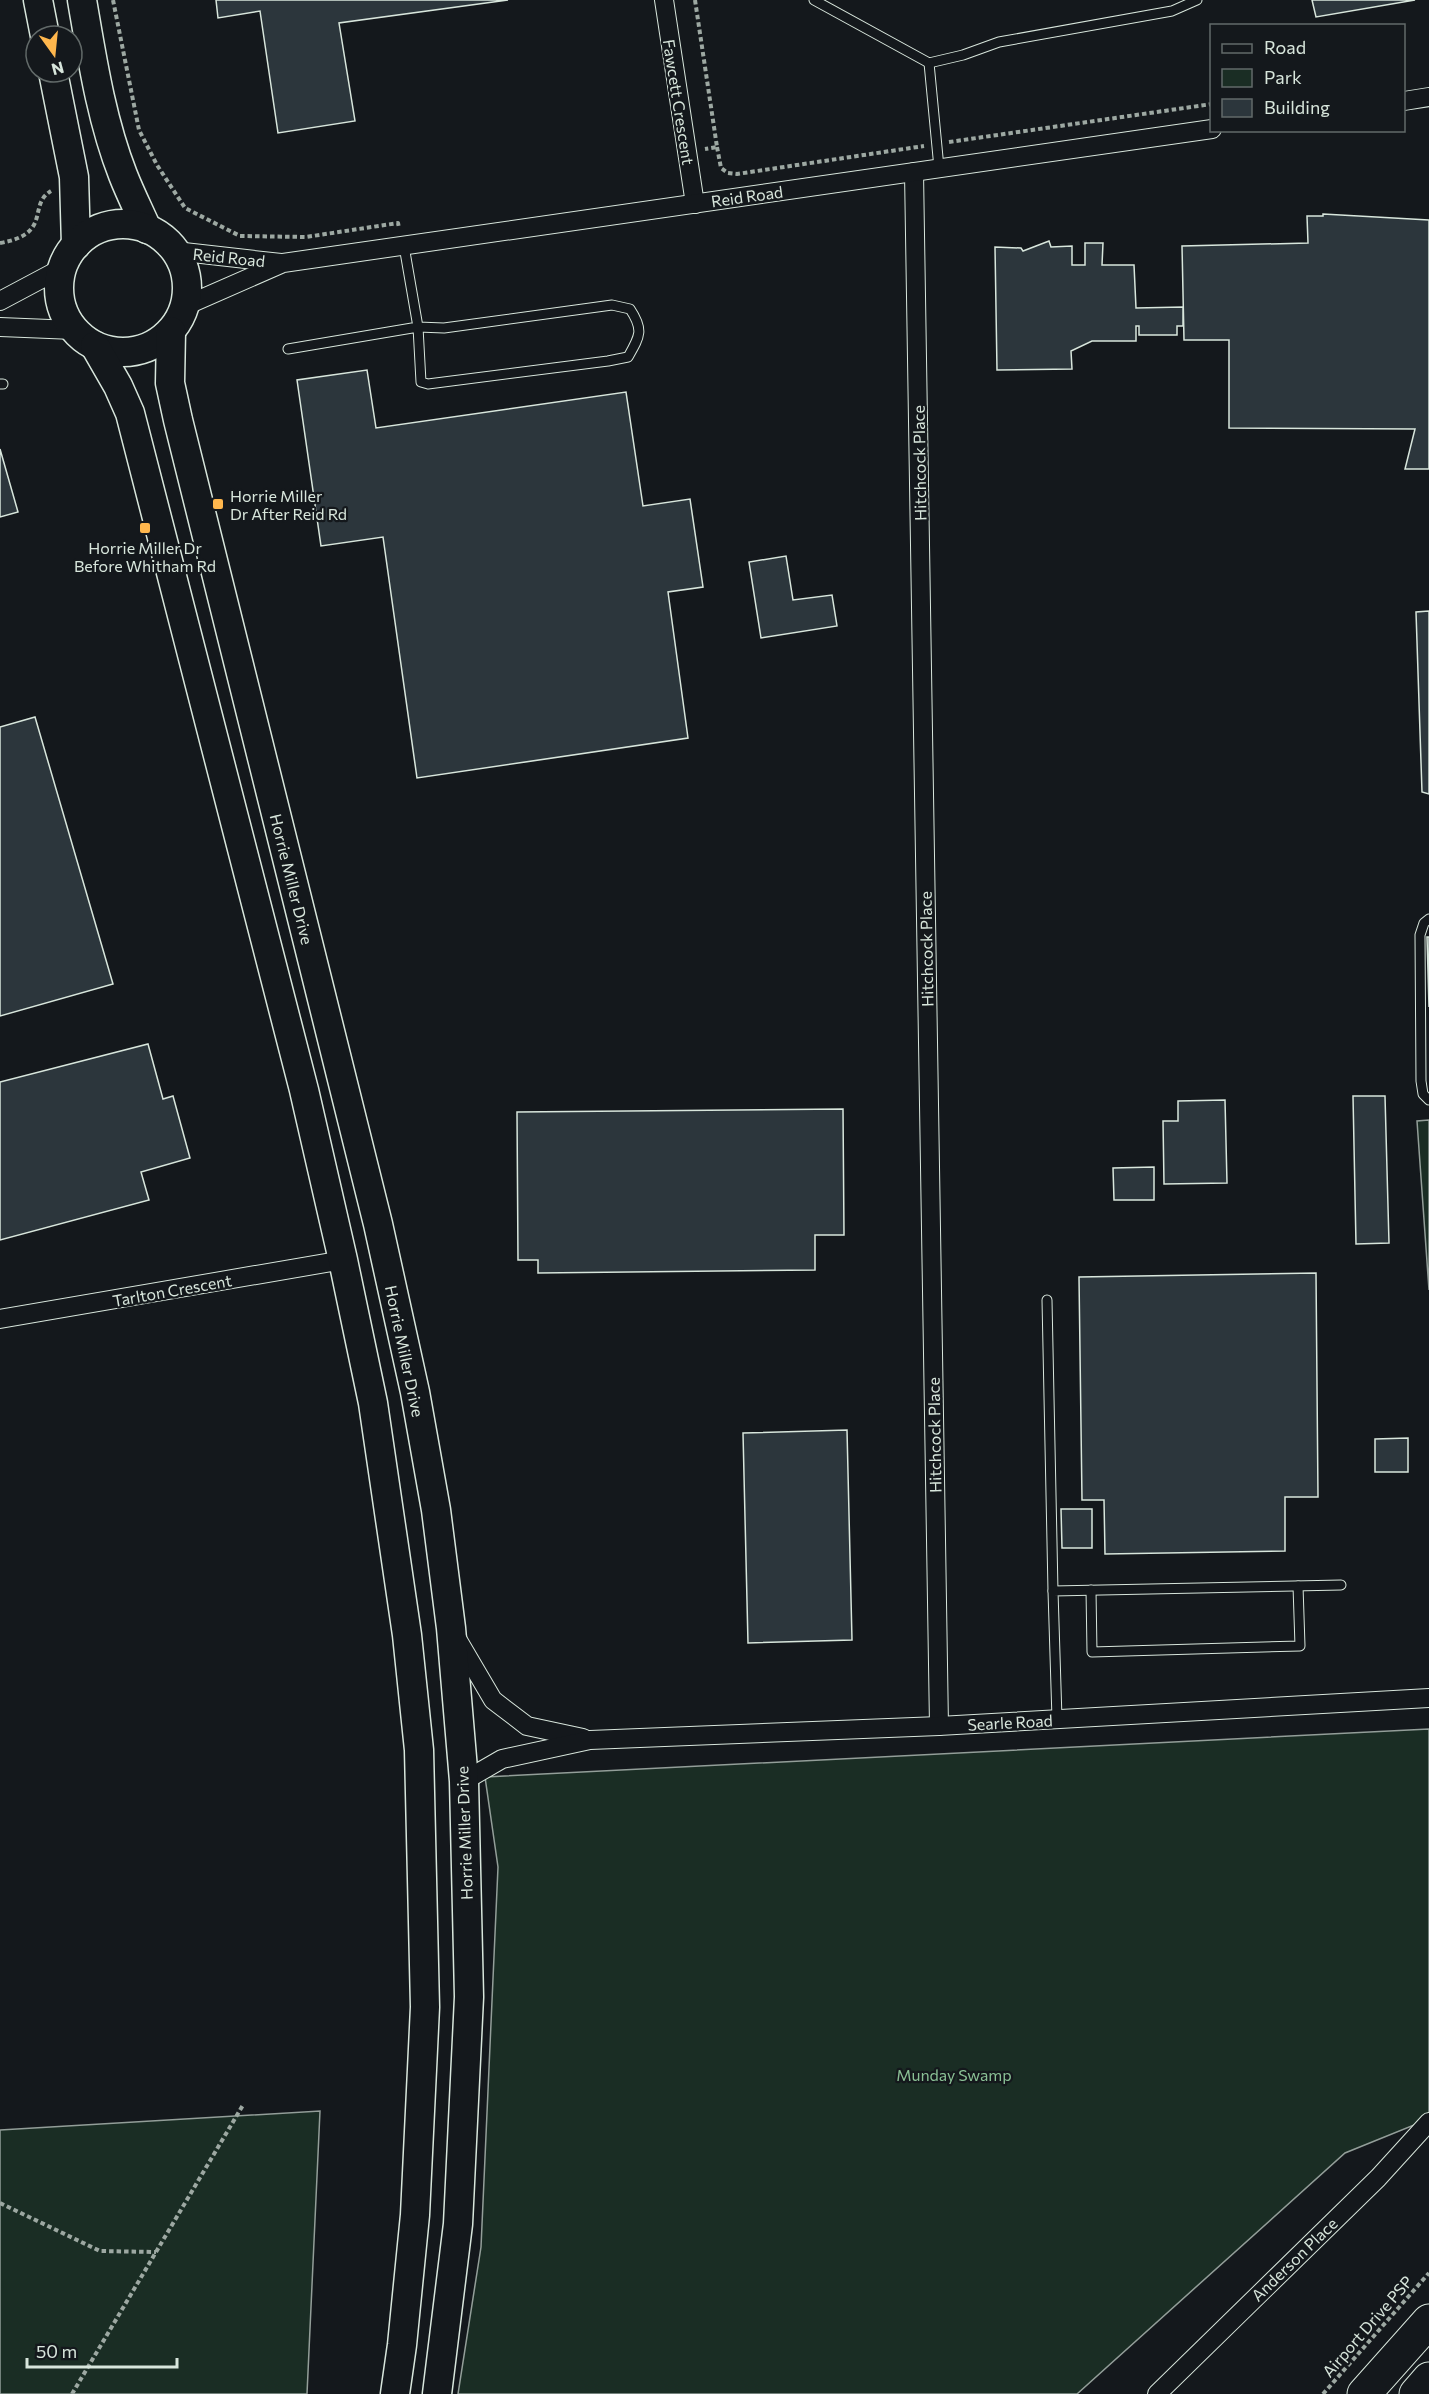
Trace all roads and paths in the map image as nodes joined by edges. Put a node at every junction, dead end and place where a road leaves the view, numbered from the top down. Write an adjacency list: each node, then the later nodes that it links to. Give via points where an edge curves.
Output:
1 (38, 0): 8 (main road)
2 (81, 0): 22 (main road, Horrie Miller Drive, via 113,144)
3 (112, 0): 24 (path, via 139,130 185,208 240,236 306,237 398,223)
4 (664, 0): 17 (street, Fawcett Crescent)
5 (695, 0): 16 (path)
6 (814, 0): 9 (lane)
7 (1197, 0): 9 (lane, via 1172,11 999,42)
8 (43, 24)
9 (929, 63): 15 (lane)
10 (55, 84): 26 (main road, via 74,177)
11 (1429, 97): 12 (street)
12 (1405, 101)
13 (1210, 104): 15 (path)
14 (1210, 129): 18 (street, Reid Road)
15 (937, 144): 16 (path, via 737,174 721,168); 18 (lane)
16 (717, 147): 17 (path)
17 (687, 152): 21 (street, Fawcett Crescent)
18 (939, 168): 19 (street, Reid Road)
19 (914, 172): 21 (street, Reid Road); 47 (street, Hitchcock Place)
20 (56, 190): 23 (path, via 45,196 26,235)
21 (694, 204): 24 (street, Reid Road)
22 (147, 229): 25 (main road, Horrie Miller Drive); 26 (main road, Horrie Miller Drive, via 109,226 91,233)
23 (0, 243)
24 (404, 246): 27 (street, Reid Road); 31 (lane)
25 (175, 251): 27 (street, Reid Road); 29 (main road, Horrie Miller Drive, via 184,268)
26 (69, 257): 28 (street); 33 (main road, via 59,284 60,300 65,316)
27 (283, 263): 29 (street, Reid Road)
28 (0, 301)
29 (185, 306): 32 (main road, Horrie Miller Drive)
30 (0, 327): 33 (street)
31 (418, 327): 31 (lane, via 455,327 612,305 630,309 639,323 637,340 628,357 428,384 422,382); 34 (lane)
32 (171, 331): 33 (main road, Horrie Miller Drive, via 155,344 135,351 115,352); 44 (main road, Horrie Miller Drive, via 171,384 178,420 378,1224 415,1392)
33 (84, 338): 37 (main road, via 126,404 138,442 304,1090)
34 (288, 349)
35 (1429, 919): 36 (lane, via 1420,935 1421,1082 1423,1094)
36 (1429, 1100)
37 (343, 1260): 39 (street, Tarlton Crescent); 58 (main road, via 374,1403 419,1750 425,2007 415,2215)
38 (1047, 1300): 43 (lane)
39 (0, 1319)
40 (1341, 1585): 41 (lane)
41 (1298, 1586): 42 (lane); 42 (lane, via 1299,1646 1092,1652)
42 (1091, 1590): 43 (lane)
43 (1053, 1591): 46 (lane)
44 (451, 1628): 48 (street, Searle Road, via 494,1701 527,1726); 49 (main road, Horrie Miller Drive)
45 (1429, 1698): 46 (street, Searle Road)
46 (1057, 1719): 47 (street, Searle Road)
47 (939, 1726): 48 (street, Searle Road)
48 (590, 1740): 49 (street, Searle Road, via 502,1759)
49 (464, 1781): 59 (main road, Horrie Miller Drive, via 469,1997 458,2224)
50 (243, 2105): 53 (path)
51 (1429, 2122): 60 (street, Anderson Place, via 1378,2178)
52 (0, 2204): 53 (path, via 100,2251)
53 (156, 2252): 57 (path)
54 (1429, 2274): 61 (path, Airport Drive PSP)
55 (1429, 2321): 62 (highway)
56 (1429, 2379): 63 (highway)
57 (72, 2394)
58 (394, 2394)
59 (437, 2394)
60 (1157, 2394)
61 (1323, 2394)
62 (1364, 2394)
63 (1416, 2394)

